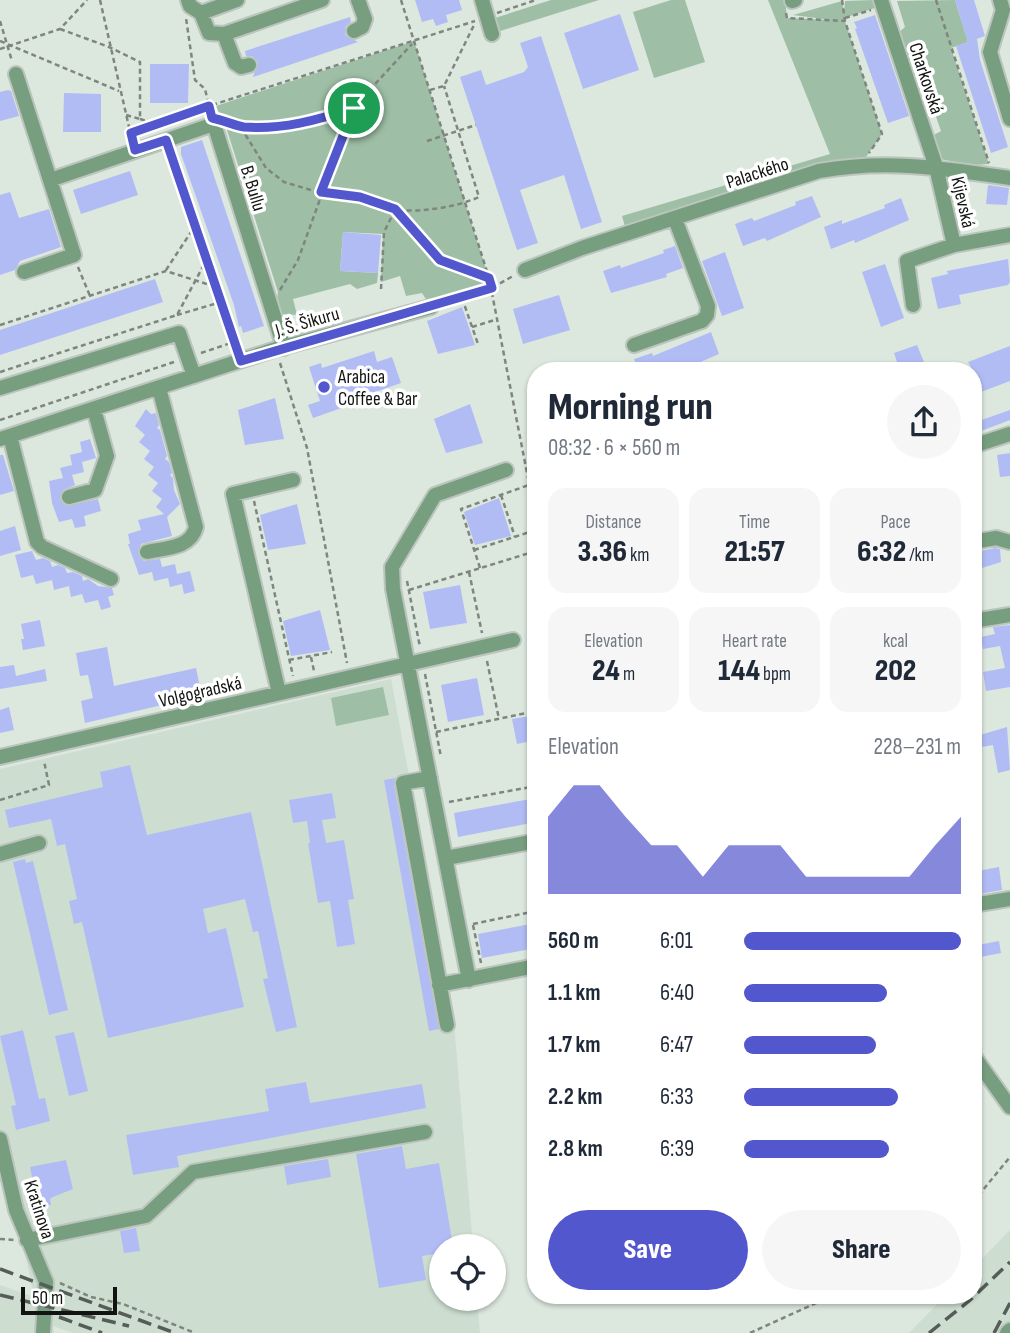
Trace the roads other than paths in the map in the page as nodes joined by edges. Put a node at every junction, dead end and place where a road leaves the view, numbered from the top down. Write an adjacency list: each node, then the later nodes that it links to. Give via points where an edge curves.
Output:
1 (237, 0): 8 (street)
2 (322, 0): 6 (street)
3 (358, 0): 9 (street, via 365,19)
4 (482, 0): 11 (street)
5 (1000, 0): 14 (street, via 1003,10 990,52)
6 (306, 2): 10 (street)
7 (882, 3): 15 (street, Charkovská)
8 (193, 6): 10 (street, via 209,33)
9 (354, 31)
10 (224, 34): 12 (street, via 235,64)
11 (492, 34)
12 (249, 65)
13 (16, 74): 17 (street)
14 (1010, 119)
15 (936, 167): 16 (street, Palackého); 18 (street, Palackého, via 861,164 819,171); 20 (street, Kijevská)
16 (1010, 178)
17 (50, 180): 22 (street, via 74,255); 26 (street, B. Bullu, via 213,121)
18 (675, 219): 21 (street, Palackého); 25 (street, via 708,315)
19 (1010, 235): 20 (street, Kijevská)
20 (954, 245): 23 (street, Kijevská, via 907,261)
21 (525, 270)
22 (24, 272)
23 (913, 305)
24 (431, 307): 26 (street, J. Š. Šikuru)
25 (634, 345)
26 (280, 349): 27 (street, J. Š. Šikuru)
27 (194, 376): 28 (street, via 178,333); 29 (street, J. Š. Šikuru)
28 (0, 388)
29 (159, 388): 30 (street, J. Š. Šikuru); 39 (street, via 195,527 188,542)
30 (94, 409): 32 (street, J. Š. Šikuru); 36 (street, via 107,461 95,490)
31 (1010, 434): 33 (street)
32 (5, 438): 40 (street, J. Š. Šikuru, via 37,542)
33 (982, 443)
34 (506, 470): 44 (street, via 435,495 391,567)
35 (293, 480): 45 (street, via 233,494)
36 (69, 497)
37 (982, 540): 38 (street)
38 (1010, 542)
39 (147, 552)
40 (111, 579)
41 (1010, 615): 42 (street)
42 (982, 620)
43 (513, 640): 44 (street, Volgogradská)
44 (415, 662): 45 (street, Volgogradská); 47 (street)
45 (279, 693): 46 (street, Volgogradská)
46 (0, 757)
47 (430, 778): 51 (street); 56 (street, via 403,783)
48 (527, 843): 51 (street)
49 (39, 844): 50 (street)
50 (0, 854)
51 (446, 858): 55 (street)
52 (1010, 899): 53 (street)
53 (982, 904)
54 (527, 968): 55 (street)
55 (476, 978): 56 (street)
56 (439, 985): 57 (street)
57 (447, 1025)
58 (982, 1067): 59 (street)
59 (1009, 1102)
60 (425, 1132): 62 (street, via 192,1172 146,1216)
61 (0, 1139): 62 (street, Kratinova)
62 (27, 1240): 63 (street, Kratinova, via 45,1283)
63 (43, 1333)

